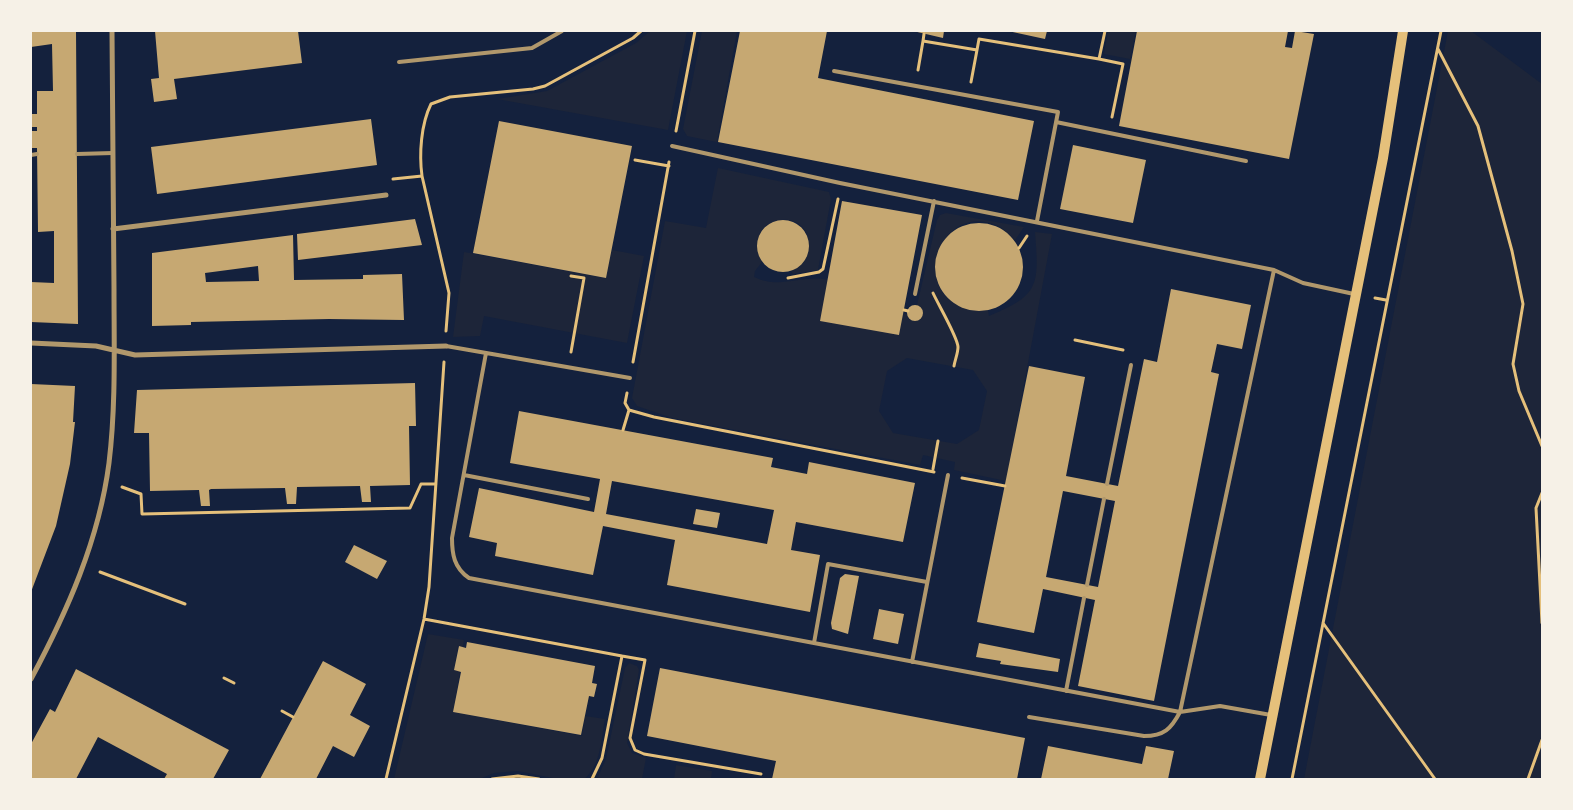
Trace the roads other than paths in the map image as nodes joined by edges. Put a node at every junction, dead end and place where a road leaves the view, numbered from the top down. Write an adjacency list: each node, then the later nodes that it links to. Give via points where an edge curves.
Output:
1 (112, 31): 11 (street)
2 (562, 31): 4 (lane, via 532,48)
3 (1403, 31): 19 (main road, via 1383,158)
4 (399, 62)
5 (834, 71): 6 (lane, via 1058,112)
6 (1056, 122): 12 (lane); 15 (lane)
7 (672, 146): 14 (lane)
8 (31, 154): 9 (lane)
9 (37, 154)
10 (77, 154): 11 (lane)
11 (113, 154): 16 (street)
12 (1246, 161)
13 (386, 195): 16 (street)
14 (934, 201): 15 (lane); 18 (lane)
15 (1037, 221): 17 (lane)
16 (113, 229): 22 (street)
17 (1274, 270): 19 (lane, via 1303,283); 38 (lane)
18 (915, 294)
19 (1354, 294): 40 (main road)
20 (31, 343): 22 (street)
21 (446, 346): 22 (street, via 135,355); 23 (lane)
22 (114, 349): 36 (street, via 109,463 101,504 82,570)
23 (486, 353): 25 (lane); 26 (lane)
24 (1131, 365): 28 (lane)
25 (630, 378)
26 (464, 475): 29 (lane); 34 (lane, via 452,551 457,566 469,578)
27 (948, 475): 31 (lane)
28 (1107, 484)
29 (588, 499)
30 (1104, 499): 32 (lane)
31 (927, 582): 34 (lane, via 828,564); 35 (lane)
32 (1087, 585)
33 (1084, 598): 37 (lane)
34 (814, 643): 35 (lane)
35 (912, 662): 37 (lane)
36 (31, 679)
37 (1066, 691): 38 (lane)
38 (1180, 712): 39 (lane, via 1172,726 1154,736); 40 (lane, via 1220,706)
39 (1029, 716)
40 (1272, 716): 41 (main road)
41 (1260, 779)

